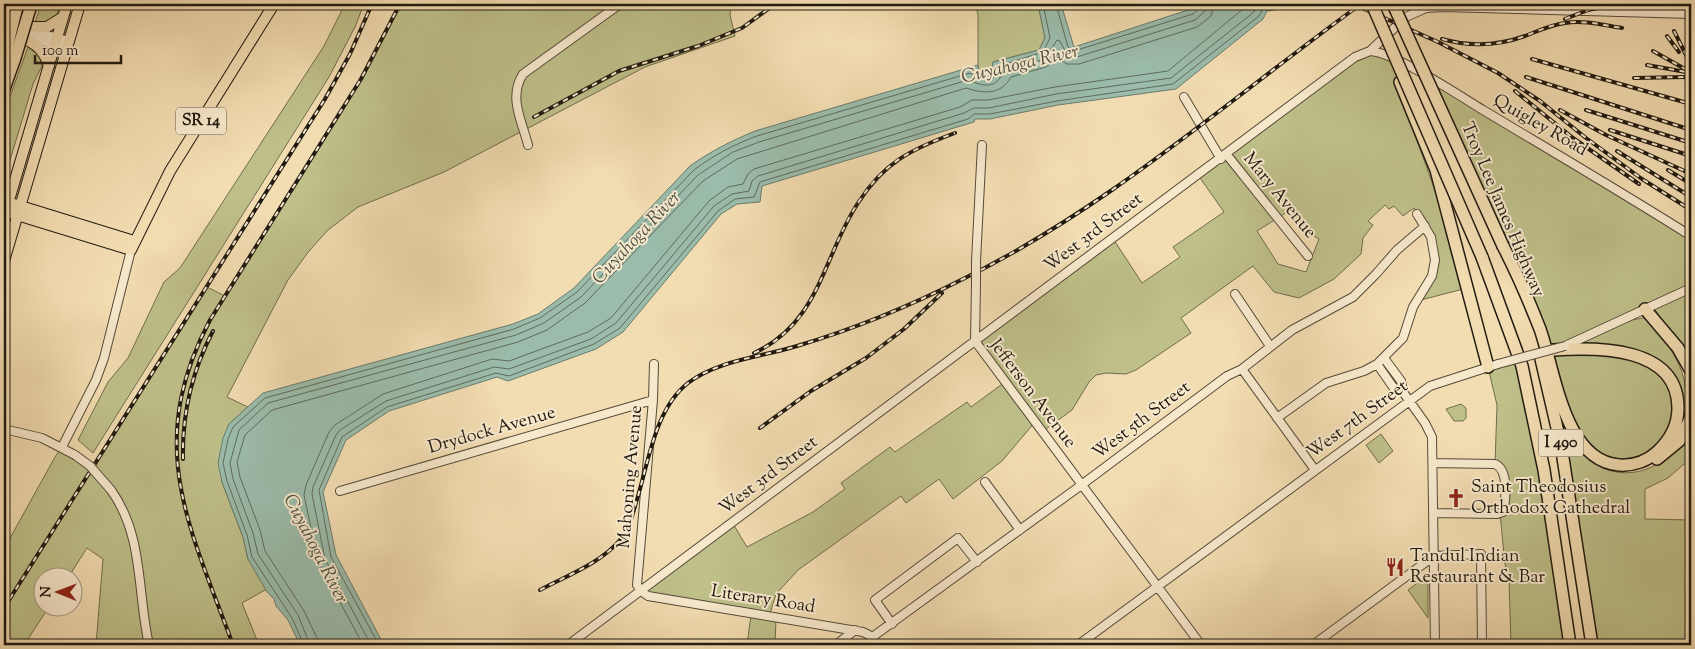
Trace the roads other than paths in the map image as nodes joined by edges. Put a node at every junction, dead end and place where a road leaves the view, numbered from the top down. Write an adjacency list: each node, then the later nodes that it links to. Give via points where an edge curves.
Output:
1 (31, 4): 15 (highway, bridge)
2 (67, 4): 10 (main road)
3 (80, 4): 13 (main road)
4 (274, 4): 30 (main road, SR 14, via 170,171)
5 (620, 4): 20 (street, via 529,68 519,80 516,108)
6 (1372, 4): 16 (highway, Troy Lee James Highway / I 490, bridge)
7 (1393, 4): 31 (highway, Troy Lee James Highway / I 490, bridge)
8 (1691, 14): 14 (street, West 3rd Street, via 1426,8 1406,17)
9 (17, 15): 10 (main road, via 47,27); 11 (street); 12 (street); 15 (highway, bridge)
10 (63, 17): 12 (main road)
11 (4, 27): 12 (street); 17 (main road, via 39,46)
12 (56, 41): 13 (street); 17 (main road)
13 (68, 45): 26 (main road)
14 (1370, 51): 22 (street, West 3rd Street, via 1355,57); 29 (street, Quigley Road, via 1387,55 1453,92)
15 (7, 53): 18 (highway)
16 (1396, 55): 44 (highway, bridge, via 1398,76 1436,170 1461,266); 78 (highway, Troy Lee James Highway / I 490, bridge, via 1482,257 1522,366 1544,470)
17 (49, 66): 23 (main road)
18 (4, 89)
19 (1184, 97): 22 (street, Mary Avenue)
20 (528, 145)
21 (982, 145): 37 (street, Jefferson Avenue, bridge)
22 (1224, 157): 32 (street, Mary Avenue); 37 (street, West 3rd Street, via 1116,234)
23 (18, 169): 24 (main road); 25 (main road)
24 (4, 186)
25 (5, 208): 26 (main road)
26 (19, 211): 30 (main road); 33 (main road)
27 (1416, 214): 28 (street)
28 (1425, 226): 38 (street, West 5th Street, via 1353,296); 41 (street, via 1434,249 1432,276 1414,307 1403,338)
29 (1691, 236)
30 (133, 245): 53 (street, via 104,358)
31 (1503, 246): 55 (highway, via 1540,330 1578,441 1604,462); 79 (highway, Troy Lee James Highway / I 490, via 1529,317 1553,401)
32 (1308, 256)
33 (4, 261)
34 (1691, 288): 36 (street)
35 (1235, 294): 38 (street)
36 (1645, 309): 39 (street); 46 (highway, via 1678,348)
37 (975, 342): 58 (street, Jefferson Avenue); 65 (street, West 3rd Street)
38 (1270, 346): 45 (street, West 5th Street)
39 (1565, 347): 40 (highway, bridge); 55 (highway, via 1634,355 1655,364 1670,380 1678,407 1672,433 1655,454)
40 (1553, 350): 44 (street, West 7th Street, bridge)
41 (1384, 358): 43 (street); 47 (street, via 1401,381)
42 (654, 364): 48 (street, Mahoning Avenue)
43 (1377, 364): 47 (street, via 1394,387); 50 (street, via 1364,372 1326,383)
44 (1493, 365): 49 (street, West 7th Street, via 1430,386)
45 (1242, 369): 50 (street); 58 (street, West 5th Street, via 1227,376)
46 (1691, 371)
47 (1403, 392): 49 (street)
48 (653, 400): 59 (street, Drydock Avenue); 65 (street, Mahoning Avenue, via 637,584)
49 (1410, 402): 54 (street, via 1429,429); 56 (street, West 7th Street)
50 (1277, 418): 56 (street)
51 (1691, 418): 55 (highway, via 1679,441 1665,454 1651,462)
52 (4, 429): 53 (street, via 42,438)
53 (62, 447): 69 (street, bridge, via 90,466 125,513 134,538)
54 (1433, 462): 60 (street); 60 (street, via 1495,464 1504,472 1503,512)
55 (1632, 465)
56 (1315, 470): 64 (street, West 7th Street)
57 (985, 482): 61 (street)
58 (1082, 485): 61 (street, West 5th Street); 64 (street, Jefferson Avenue)
59 (340, 491)
60 (1434, 512): 62 (street)
61 (1020, 530): 63 (street, West 5th Street)
62 (1434, 556): 75 (street); 76 (street); 77 (street, via 1481,554)
63 (977, 562): 66 (street, West 5th Street); 66 (street, via 958,538 875,600)
64 (1157, 586): 73 (street, West 7th Street); 74 (street, Jefferson Avenue)
65 (641, 591): 67 (street, Literary Road, via 648,596); 70 (street, West 3rd Street)
66 (892, 624): 68 (street, West 5th Street)
67 (855, 630): 68 (street, Literary Road); 71 (street)
68 (871, 638): 72 (street, Literary Road)
69 (149, 645)
70 (568, 645)
71 (836, 645)
72 (877, 645)
73 (1078, 645)
74 (1201, 645)
75 (1313, 645)
76 (1435, 645)
77 (1482, 645)
78 (1570, 645)
79 (1592, 645)

